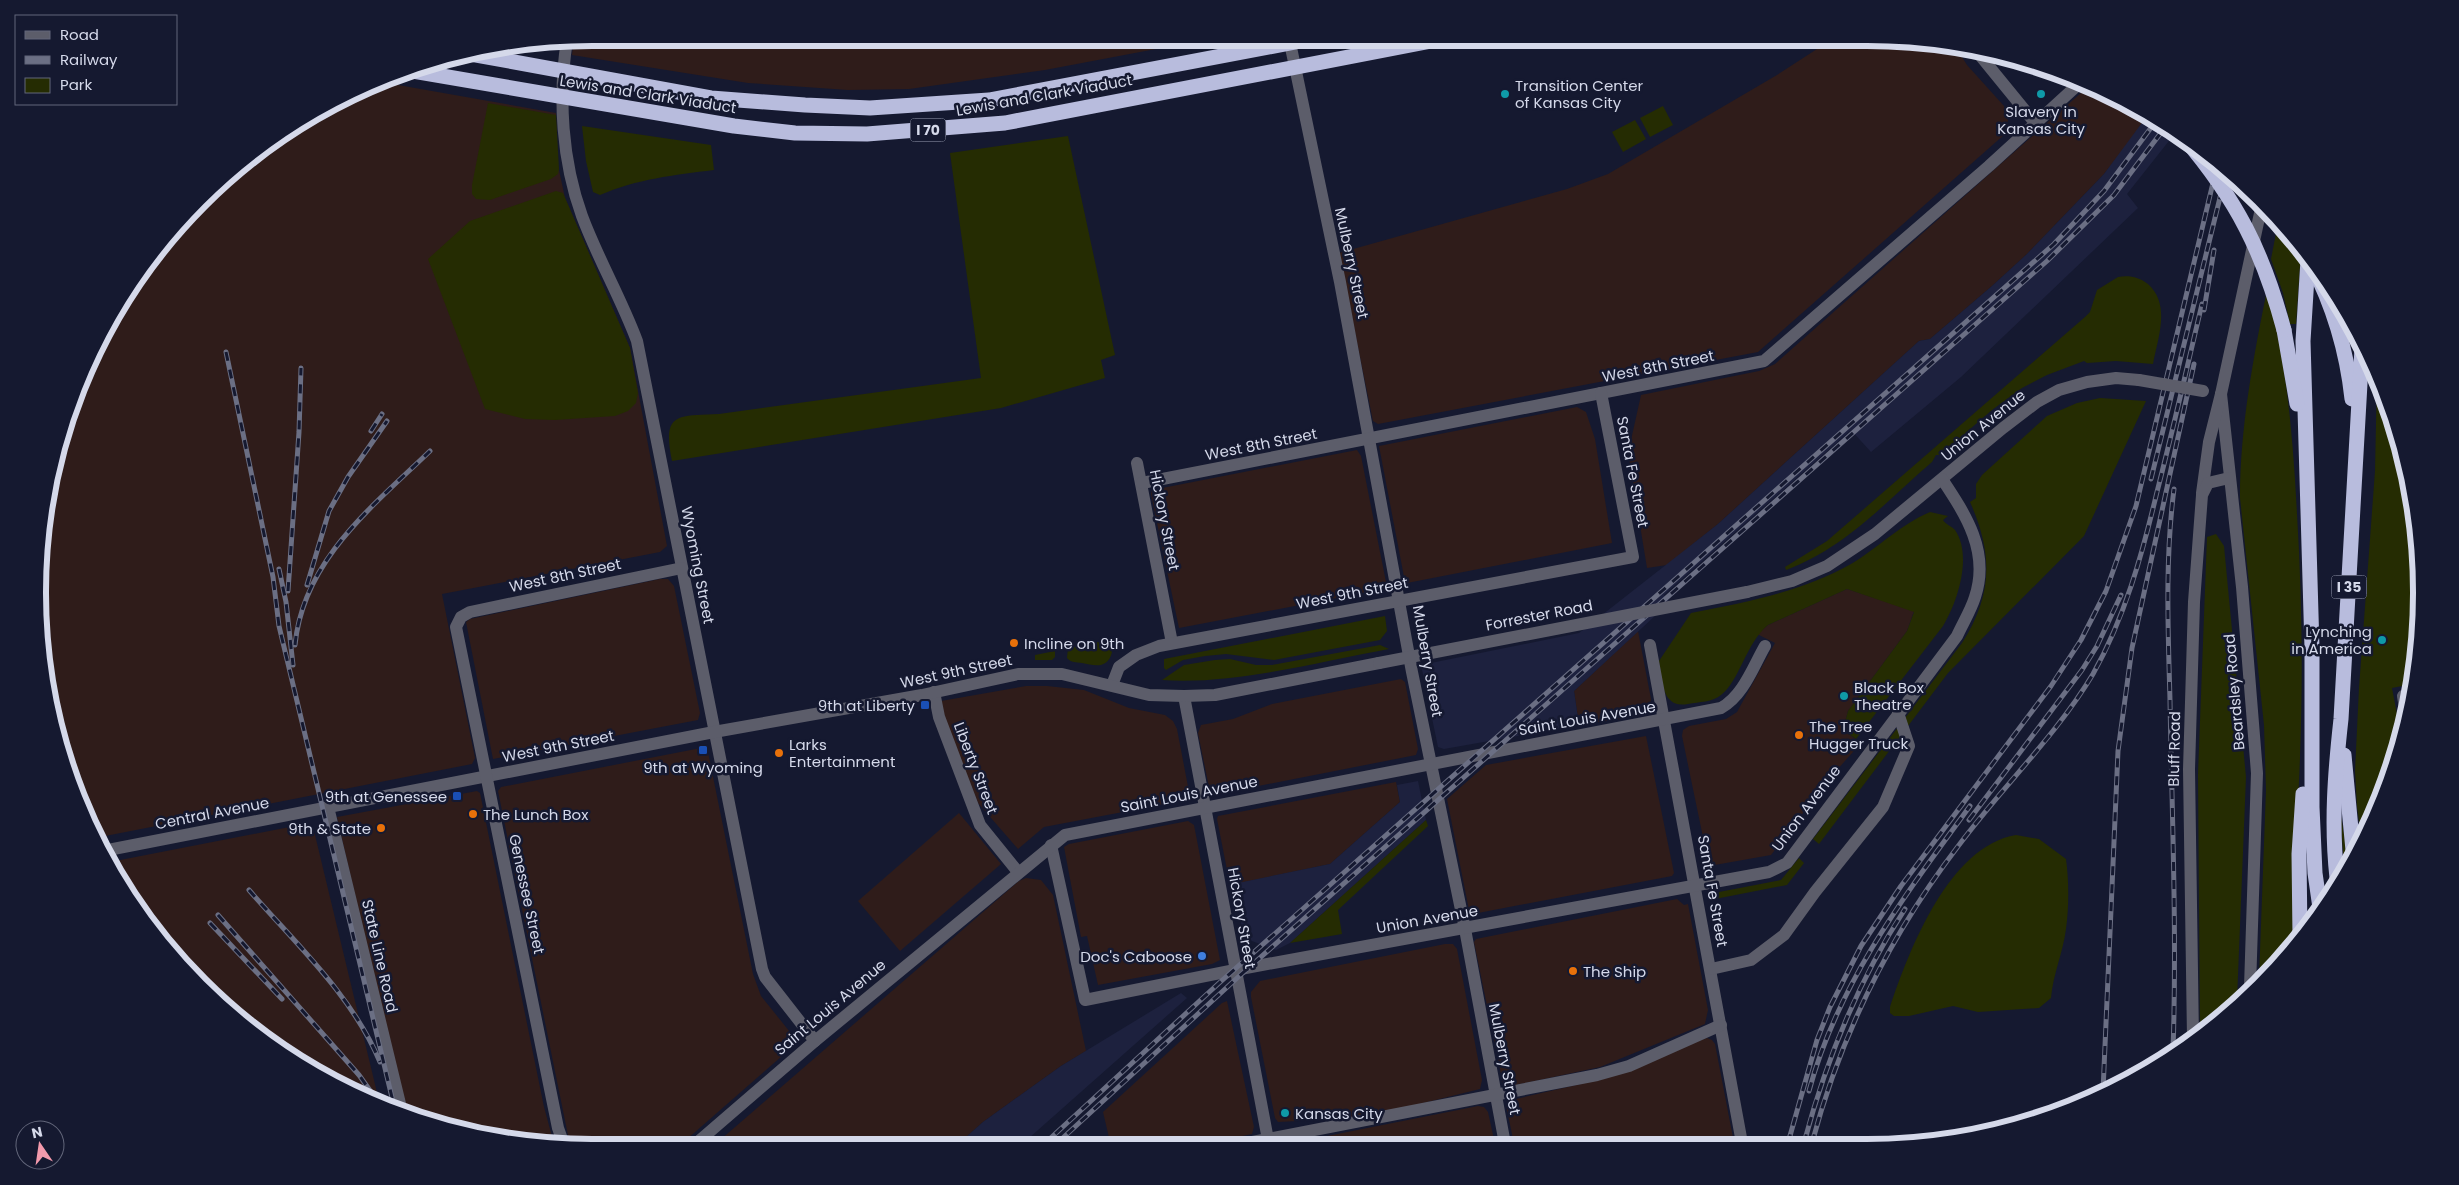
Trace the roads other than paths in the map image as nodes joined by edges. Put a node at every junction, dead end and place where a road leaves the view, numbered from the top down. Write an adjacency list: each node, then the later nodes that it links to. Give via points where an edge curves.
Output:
1 (1272, 46): 5 (highway, Lewis and Clark Viaduct / I 70, bridge, via 989,100 870,108 711,98)
2 (1291, 46): 19 (street, Mulberry Street)
3 (1405, 46): 7 (highway, Lewis and Clark Viaduct / I 70, bridge, via 1005,123 867,134 795,133 734,126)
4 (567, 47): 28 (street, Wyoming Street, via 562,111 574,190 582,216 637,341)
5 (486, 57)
6 (1983, 59): 9 (street)
7 (424, 73)
8 (2076, 88): 9 (street, West 8th Street)
9 (2036, 124): 17 (street, West 8th Street, via 1764,361)
10 (2209, 167): 22 (highway, bridge, via 2234,203 2275,296 2284,330)
11 (2260, 214): 13 (street, Beardsley Road)
12 (2262, 215): 13 (street, Beardsley Road)
13 (2258, 223): 18 (street, Beardsley Road)
14 (2308, 271): 22 (highway, I 35, via 2303,341)
15 (2321, 288): 20 (highway, via 2337,326 2351,384)
16 (2361, 362): 20 (highway, I 35)
17 (1601, 394): 19 (street, West 8th Street); 27 (street, Santa Fe Street)
18 (2221, 394): 23 (street, Beardsley Road); 24 (street, Union Avenue, bridge, via 2116,378 2059,390 2037,402); 26 (street, Beardsley Road, via 2209,442)
19 (1370, 440): 25 (street, West 8th Street); 29 (street, Mulberry Street)
20 (2356, 456): 39 (highway, I 35)
21 (1138, 463): 25 (street, Hickory Street)
22 (2307, 477): 35 (highway, I 35)
23 (2229, 478): 26 (street, via 2208,483); 57 (street, Beardsley Road, via 2242,587 2257,773)
24 (1942, 479): 37 (street, Forrester Road, bridge, via 1875,534 1827,566 1792,581 1215,695); 38 (street, Union Avenue, via 1968,518 1977,545 1979,569 1975,597 1957,636)
25 (1142, 483): 31 (street, Hickory Street)
26 (2202, 495): 59 (street, Bluff Road, via 2194,602 2189,769)
27 (1632, 557): 29 (street, West 9th Street)
28 (682, 568): 30 (street, West 8th Street, via 470,612); 41 (street, Wyoming Street)
29 (1400, 600): 31 (street, West 9th Street); 42 (street, Mulberry Street)
30 (459, 621): 43 (street, Genessee Street, via 456,635)
31 (1172, 643): 34 (street, West 9th Street, via 1136,655 1119,667)
32 (1650, 644): 40 (street, Santa Fe Street)
33 (1765, 646): 40 (street, Saint Louis Avenue, via 1730,703 1721,708)
34 (1112, 685): 36 (street, West 9th Street, via 1077,676 1040,673 1018,674); 37 (street, Forrester Road, via 1149,695)
35 (2312, 685): 52 (highway, I 35, via 2312,807); 53 (highway, via 2299,854)
36 (934, 692): 41 (street, West 9th Street); 50 (street, Liberty Street, via 940,717 980,825)
37 (1184, 696): 45 (street, Hickory Street)
38 (1898, 713): 51 (street, Union Avenue, via 1787,863 1769,872); 55 (street, via 1909,746 1883,807 1784,935 1751,960)
39 (2342, 718): 46 (highway); 49 (highway, I 35, via 2334,784)
40 (1665, 720): 42 (street, Saint Louis Avenue); 51 (street, Santa Fe Street)
41 (714, 732): 43 (street, West 9th Street); 60 (street, Wyoming Street, via 762,969)
42 (1432, 763): 45 (street, Saint Louis Avenue); 54 (street, Mulberry Street)
43 (487, 776): 44 (street, West 9th Street); 63 (street, Genessee Street)
44 (328, 807): 48 (street, Central Avenue); 62 (street, State Line Road)
45 (1205, 807): 47 (street, Saint Louis Avenue, via 1065,835); 56 (street, Hickory Street)
46 (2352, 841)
47 (1051, 845): 50 (street, Saint Louis Avenue); 56 (street, Union Avenue, via 1085,1000)
48 (111, 849)
49 (2337, 871)
50 (1018, 872): 60 (street, Saint Louis Avenue)
51 (1696, 886): 54 (street, Union Avenue); 55 (street, Santa Fe Street)
52 (2319, 899)
53 (2300, 925)
54 (1465, 929): 56 (street, Union Avenue); 61 (street, Mulberry Street)
55 (1711, 969): 58 (street, Santa Fe Street)
56 (1235, 970): 65 (street, Hickory Street)
57 (2250, 982)
58 (1721, 1025): 61 (street, via 1629,1066); 68 (street, Santa Fe Street)
59 (2193, 1030)
60 (815, 1041): 64 (street, Saint Louis Avenue)
61 (1496, 1096): 66 (street); 67 (street, Mulberry Street)
62 (400, 1103)
63 (562, 1138)
64 (701, 1139)
65 (1267, 1139)
66 (1283, 1139)
67 (1504, 1139)
68 (1741, 1139)

